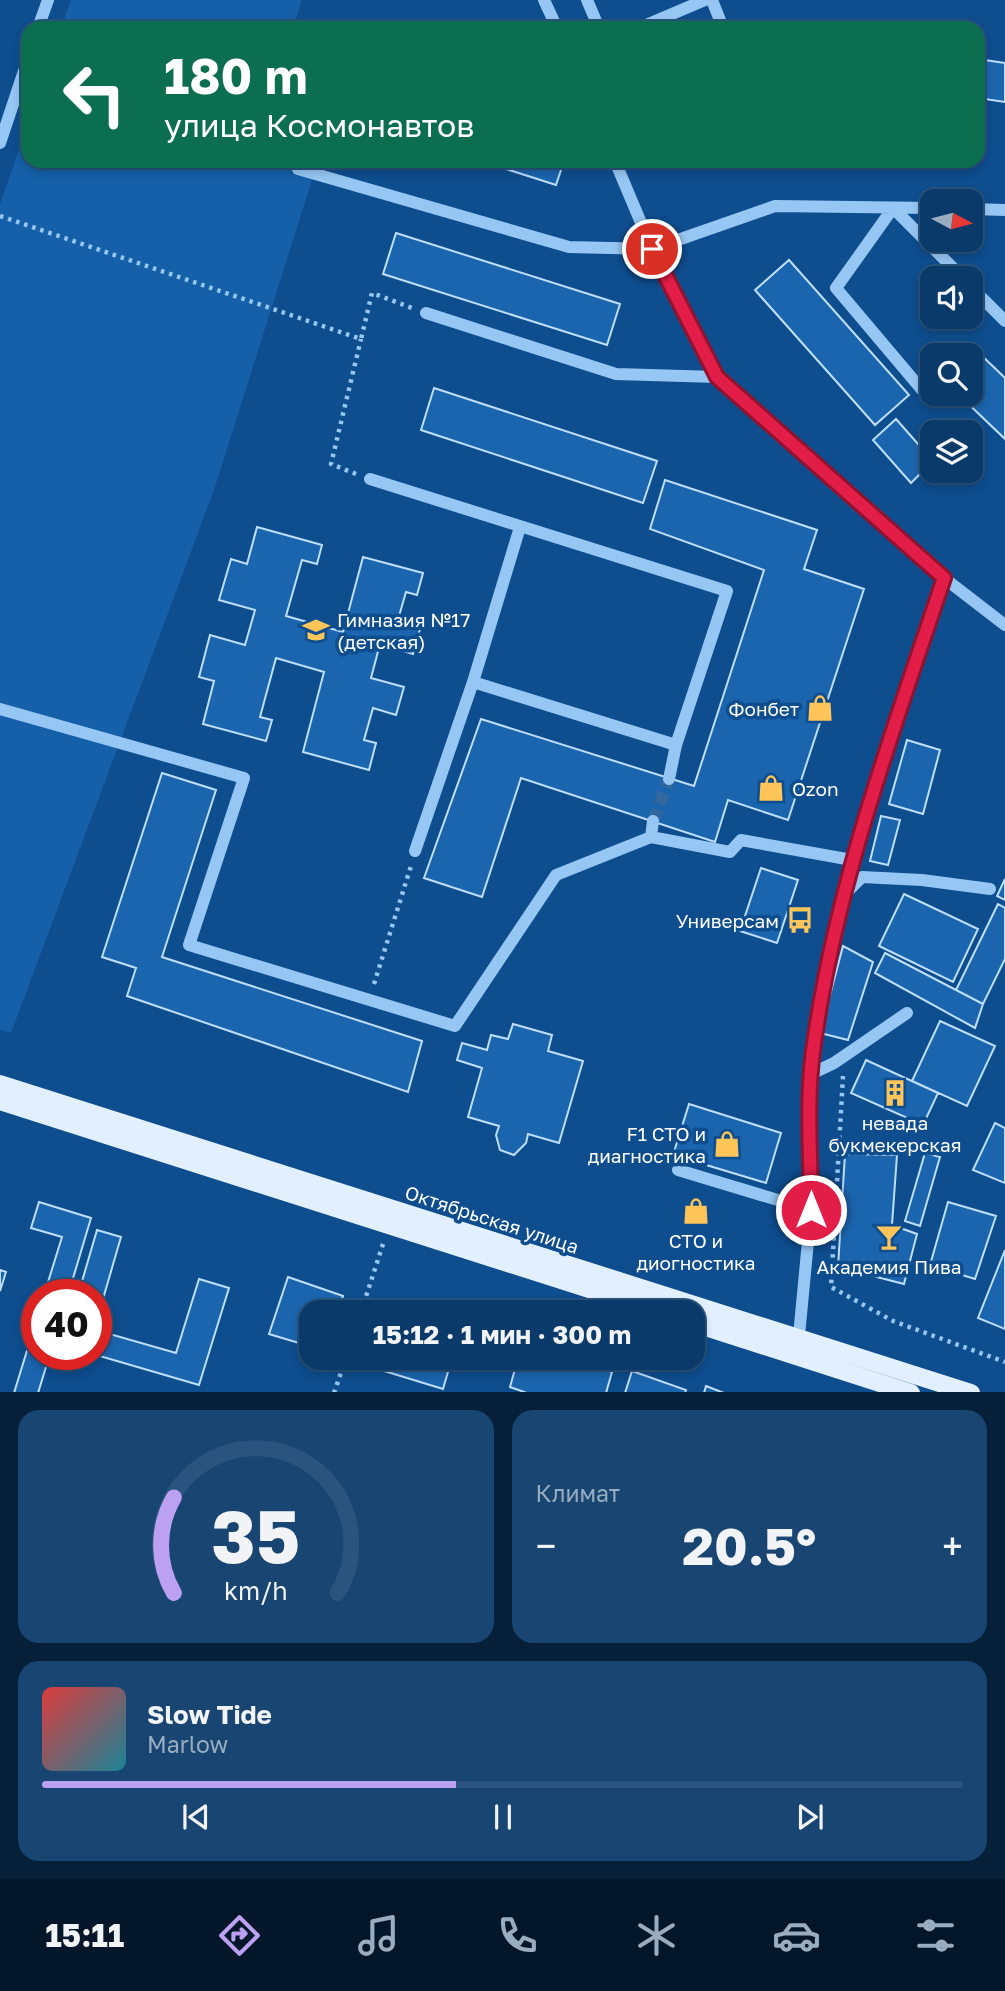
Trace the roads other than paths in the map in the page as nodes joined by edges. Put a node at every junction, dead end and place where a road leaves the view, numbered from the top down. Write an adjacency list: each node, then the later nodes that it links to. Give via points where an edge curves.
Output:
1 (48, 0): 6 (street)
2 (544, 0): 7 (street)
3 (587, 0): 8 (street)
4 (705, 0): 9 (street)
5 (712, 0): 10 (street)
6 (40, 21)
7 (554, 21)
8 (596, 21)
9 (656, 21)
10 (720, 21)
11 (21, 80): 12 (street)
12 (0, 143)
13 (618, 168): 19 (street)
14 (298, 169): 19 (street, via 569,247)
15 (893, 208): 16 (street); 19 (street, via 775,206); 20 (street); 25 (street, via 836,288)
16 (920, 208)
17 (984, 209): 18 (street)
18 (1005, 209)
19 (652, 249): 24 (street)
20 (951, 266)
21 (983, 299): 23 (street)
22 (426, 313): 24 (street, via 615,374)
23 (1005, 321)
24 (717, 377): 28 (street)
25 (920, 388)
26 (370, 480): 27 (street)
27 (520, 527): 30 (street); 32 (street, via 727,591)
28 (944, 578): 29 (street); 37 (street)
29 (1005, 625)
30 (473, 682): 32 (street); 36 (street)
31 (0, 709): 35 (street, via 244,778 189,945 455,1026 556,875)
32 (676, 744): 33 (street)
33 (669, 779)
34 (653, 821): 35 (street)
35 (651, 837): 37 (street, via 730,852 741,840)
36 (415, 851)
37 (852, 860): 39 (street)
38 (990, 890): 39 (street, via 862,877)
39 (841, 898): 41 (street)
40 (907, 1013): 41 (street)
41 (811, 1074): 45 (street)
42 (0, 1084): 48 (main road, Октябрьская улица)
43 (0, 1101): 46 (main road, Октябрьская улица)
44 (678, 1170): 45 (street)
45 (811, 1210): 48 (street)
46 (623, 1300)
47 (705, 1326): 48 (main road, Октябрьская улица)
48 (798, 1347): 49 (main road, Октябрьская улица); 50 (main road, Октябрьская улица)
49 (911, 1392)
50 (971, 1392)

